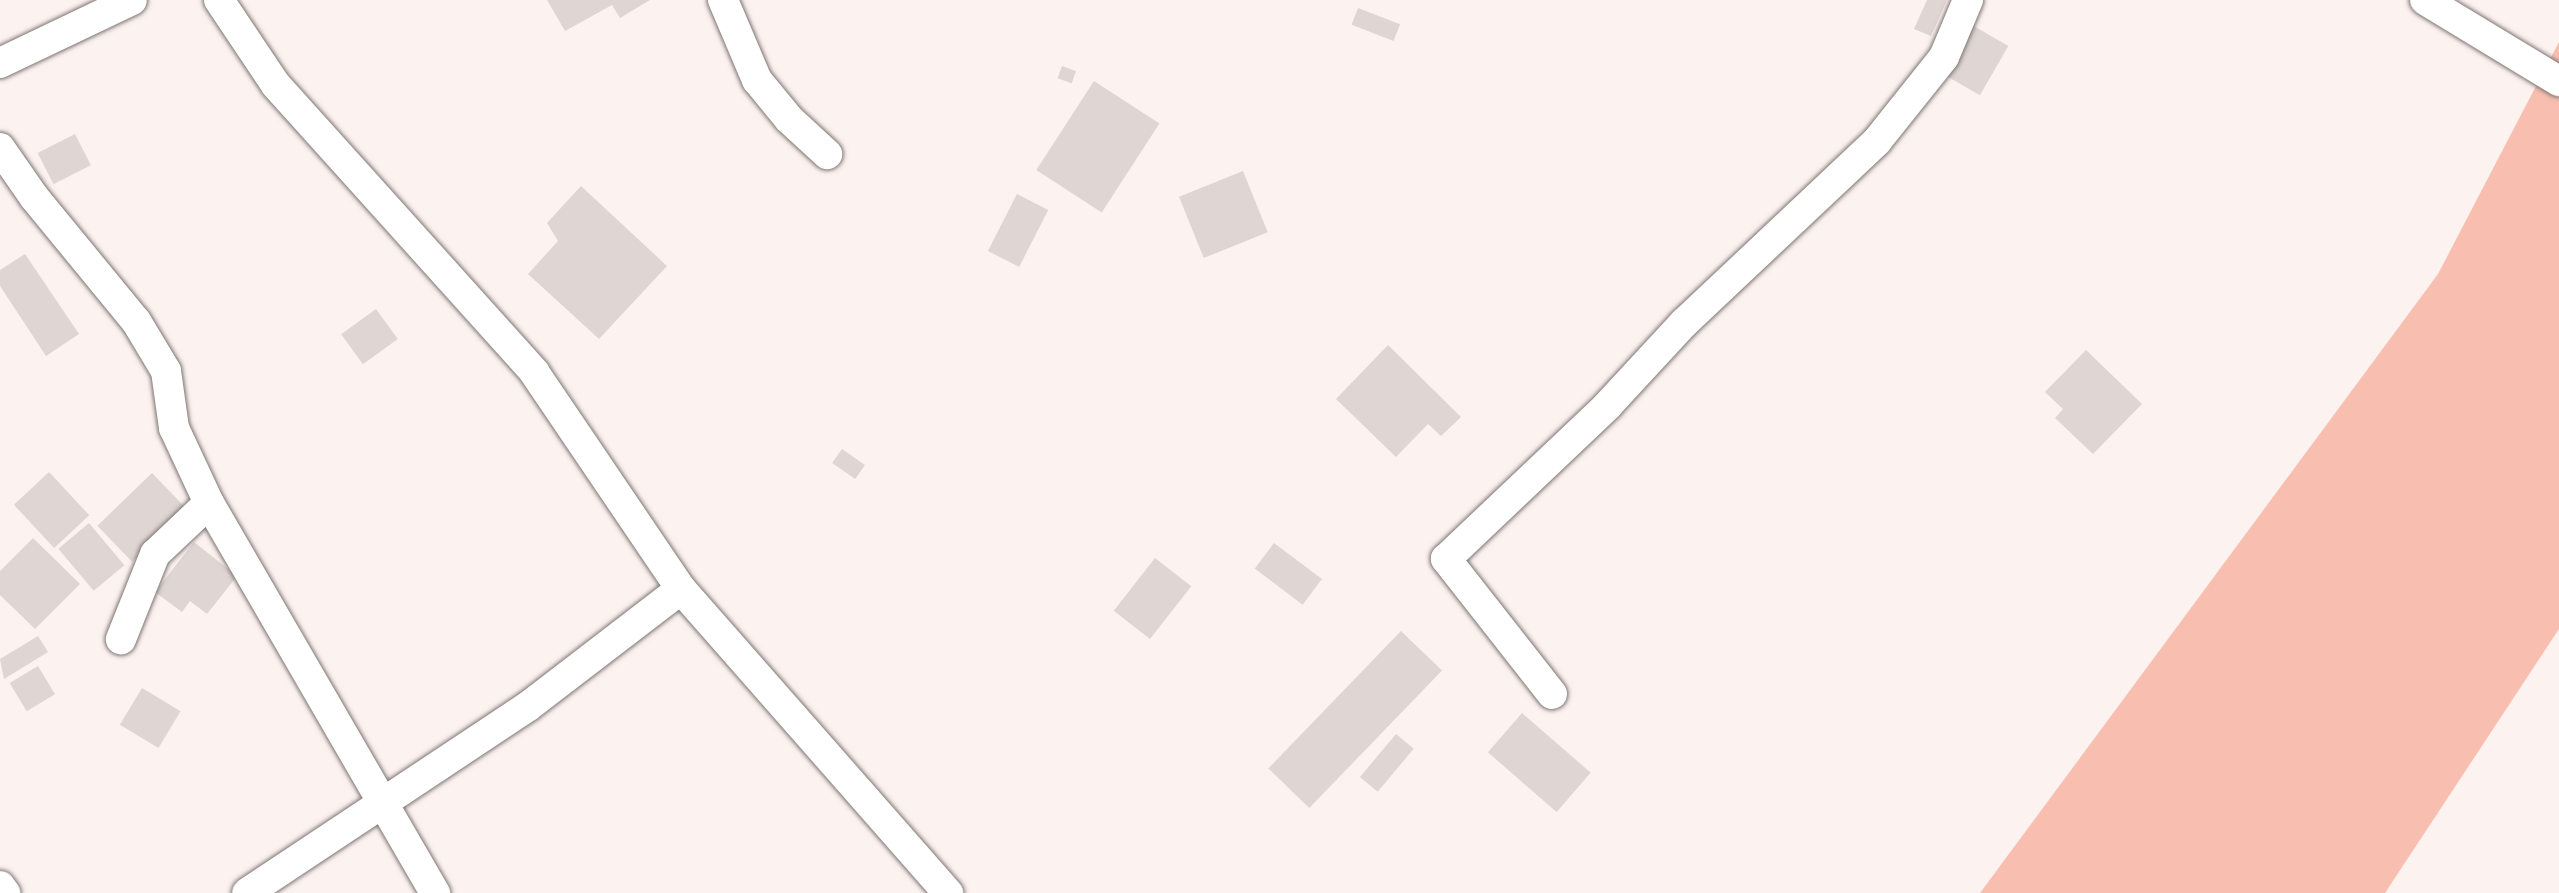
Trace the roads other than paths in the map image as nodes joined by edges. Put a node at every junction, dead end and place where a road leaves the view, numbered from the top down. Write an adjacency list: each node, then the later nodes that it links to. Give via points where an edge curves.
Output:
1 (132, 0): 6 (street)
2 (219, 0): 11 (street, via 276,85 534,372)
3 (723, 0): 9 (street, via 757,80 789,120)
4 (1968, 0): 13 (street, via 1944,57 1877,141 1693,314 1608,405 1447,559)
5 (2425, 0): 7 (street)
6 (0, 63)
7 (2559, 81)
8 (0, 148): 10 (street, via 34,197 136,321 166,371 174,428)
9 (827, 154)
10 (209, 503): 12 (street, via 155,554); 14 (street)
11 (681, 589): 14 (street, via 527,707); 19 (street)
12 (121, 639)
13 (1552, 694)
14 (383, 803): 17 (street); 18 (street)
15 (0, 886): 16 (street)
16 (5, 893)
17 (247, 893)
18 (435, 893)
19 (948, 893)

